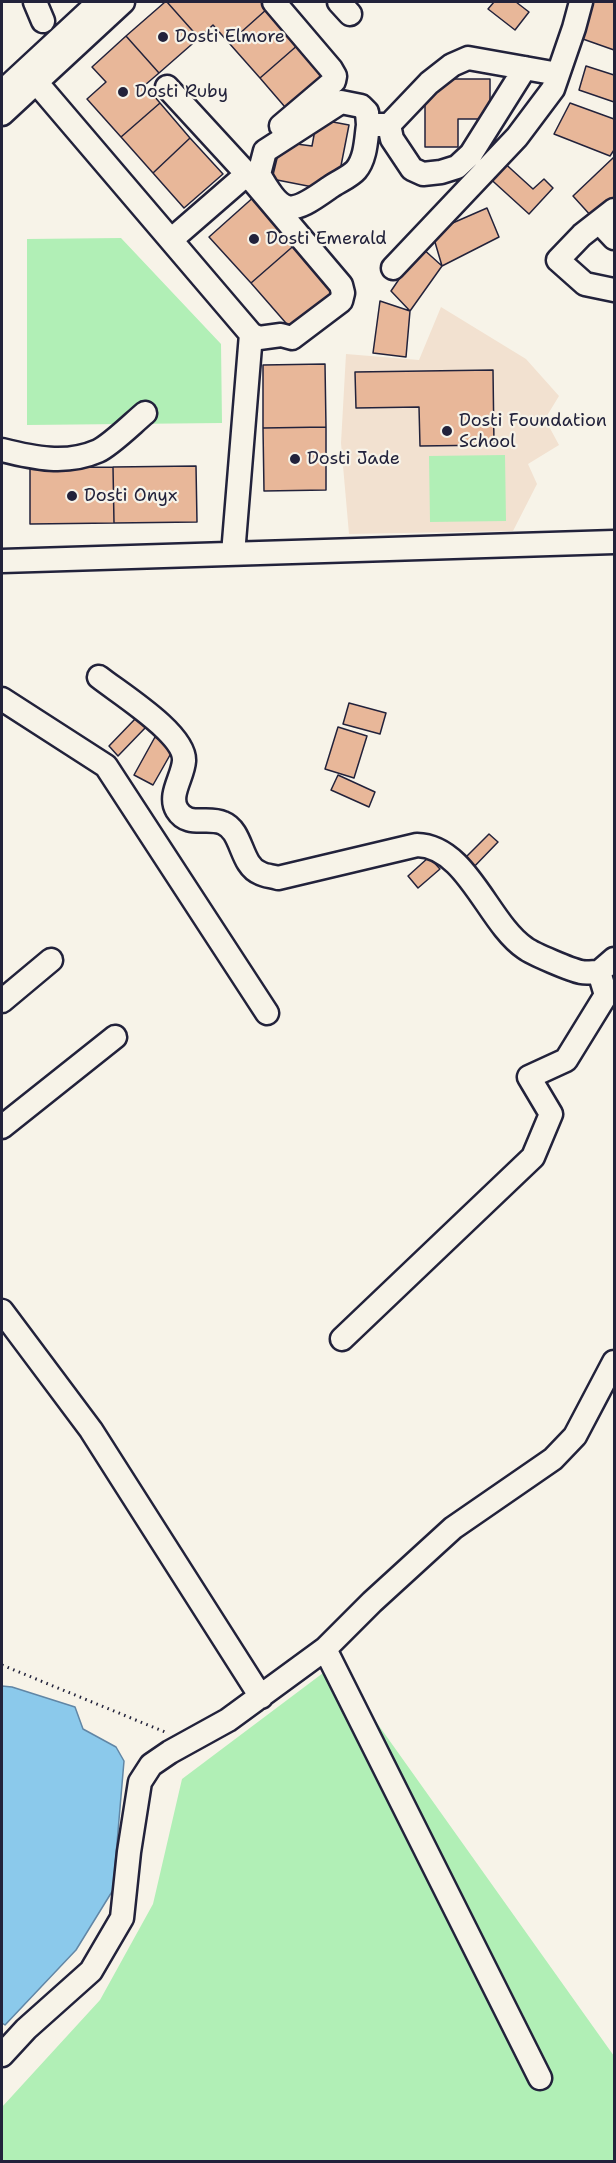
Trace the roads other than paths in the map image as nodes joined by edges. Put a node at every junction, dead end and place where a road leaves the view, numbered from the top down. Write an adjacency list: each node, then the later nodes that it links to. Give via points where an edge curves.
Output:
1 (99, 2): 9 (street)
2 (123, 2): 7 (street)
3 (274, 2): 12 (street, via 335,76)
4 (581, 2): 6 (street)
5 (525, 68): 6 (street); 11 (street, via 468,58 452,65); 11 (street, via 471,154 457,167 423,174 412,169)
6 (558, 74): 16 (street, via 553,89 517,137)
7 (36, 82): 10 (street); 15 (street)
8 (167, 87): 12 (street)
9 (2, 92)
10 (2, 114)
11 (378, 125): 11 (street, via 361,106 342,102 265,151 259,174 272,196 286,208 306,205 356,170)
12 (242, 169): 15 (street); 18 (street, via 341,285 343,293 332,309 292,338 259,338)
13 (607, 216): 14 (street); 17 (street, via 558,260 585,284)
14 (615, 238)
15 (171, 240): 18 (street)
16 (393, 268)
17 (615, 290)
18 (250, 334): 22 (street)
19 (145, 413): 20 (street, via 99,451 60,461)
20 (2, 450)
21 (615, 542): 22 (street)
22 (233, 554): 23 (street)
23 (2, 561)
24 (99, 677): 27 (street, via 170,732 180,746 185,760 174,799 177,810 186,819 223,823 231,829 259,873 278,878 429,846 439,850 470,879 504,928 525,949 580,972)
25 (2, 699): 29 (street, via 106,766)
26 (51, 960): 28 (street)
27 (607, 965): 33 (street, via 606,995 566,1060 529,1077 551,1114 533,1157)
28 (2, 1000)
29 (267, 1013)
30 (115, 1037): 31 (street)
31 (2, 1127)
32 (2, 1311): 36 (street, via 91,1430)
33 (342, 1339)
34 (615, 1362): 35 (street, via 575,1436 553,1459 453,1528)
35 (325, 1649): 36 (street); 38 (street)
36 (261, 1696): 37 (street, via 228,1720 151,1764 140,1782 122,1918 91,1971)
37 (2, 2055)
38 (540, 2078)

